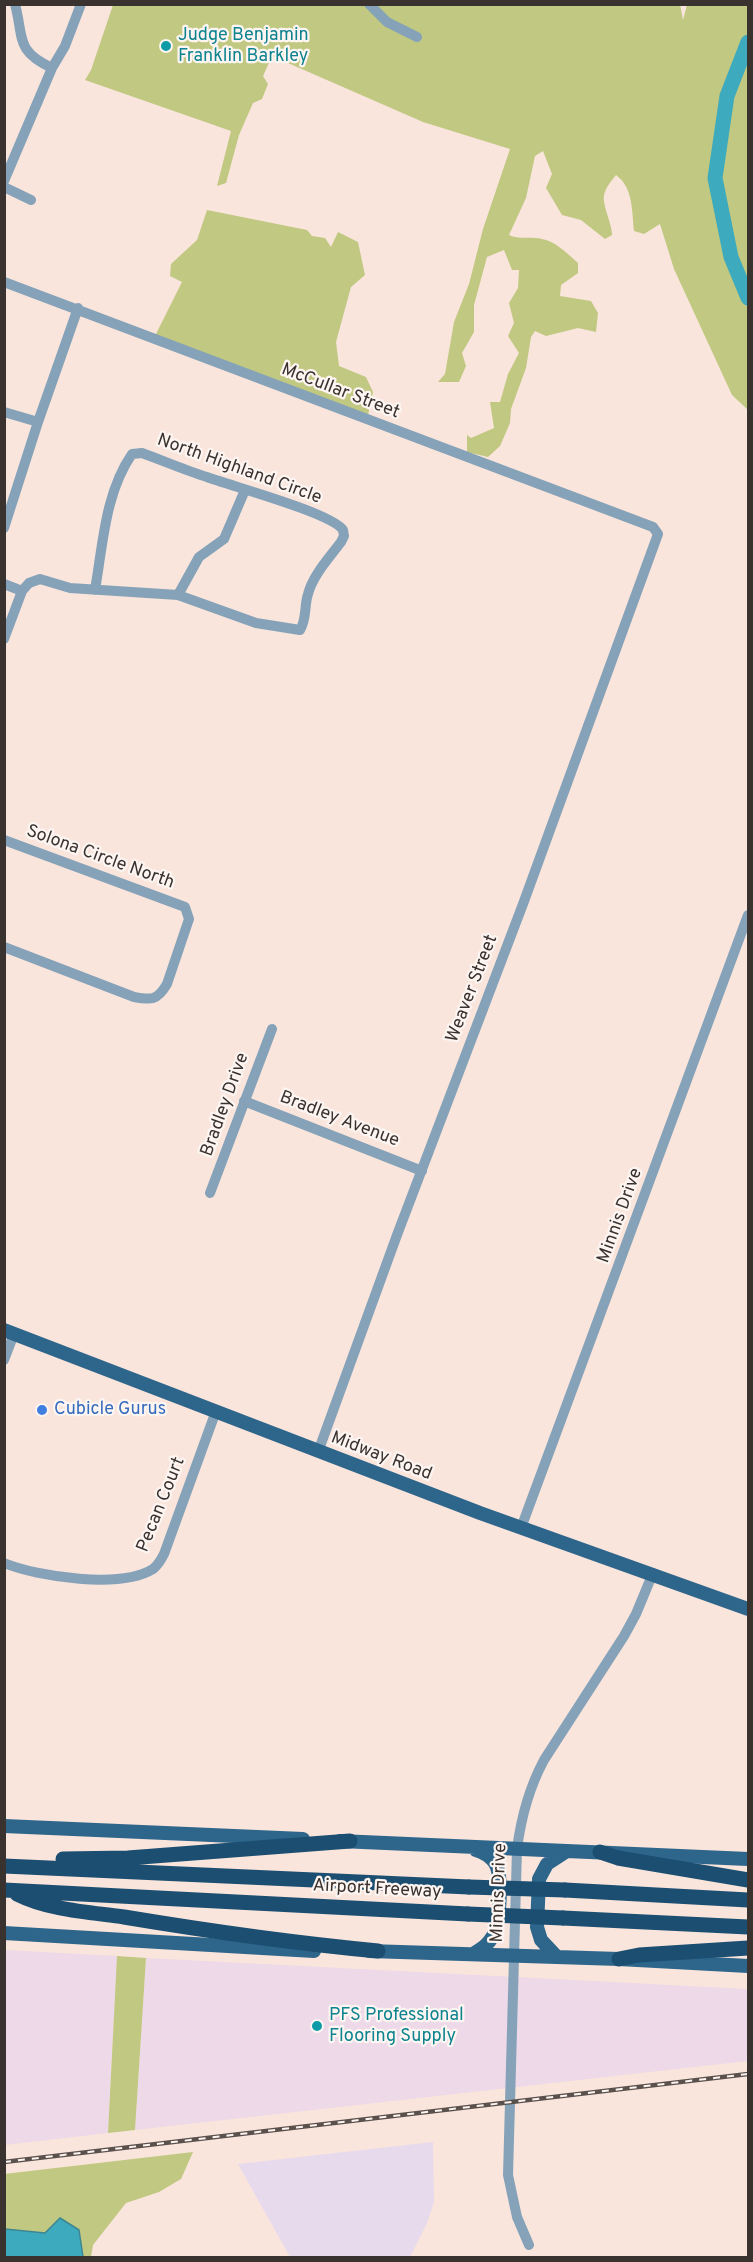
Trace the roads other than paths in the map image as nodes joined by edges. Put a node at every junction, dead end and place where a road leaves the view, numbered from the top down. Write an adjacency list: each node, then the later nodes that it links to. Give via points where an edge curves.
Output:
1 (15, 4): 5 (street, via 28,55)
2 (81, 4): 5 (street)
3 (369, 4): 4 (street, via 387,22)
4 (417, 37)
5 (52, 68): 6 (street)
6 (4, 181)
7 (4, 187): 8 (street)
8 (31, 200)
9 (4, 282): 10 (street, McCullar Street)
10 (78, 308): 12 (street); 15 (street, McCullar Street, via 596,504 653,527)
11 (4, 412): 12 (street)
12 (38, 422): 14 (street)
13 (246, 490): 17 (street, North Highland Circle, via 142,453 132,454 122,468 111,499); 19 (street, via 224,539 199,557); 19 (street, North Highland Circle, via 340,526 344,536 307,595 304,624 300,630 256,623)
14 (4, 528)
15 (658, 537): 26 (street, Weaver Street)
16 (4, 584): 18 (street)
17 (95, 590): 18 (street, via 40,579); 19 (street)
18 (22, 591): 20 (street)
19 (178, 595)
20 (4, 639)
21 (4, 840): 23 (street, Solona Circle North, via 185,907 189,919 167,984 152,999 134,997)
22 (748, 915): 32 (street, Minnis Drive)
23 (4, 947)
24 (272, 1029): 25 (street, Bradley Drive)
25 (244, 1101): 26 (street, Bradley Avenue); 27 (street, Bradley Drive)
26 (422, 1171): 31 (street, Weaver Street)
27 (210, 1193)
28 (9, 1332): 29 (street); 30 (main road, Midway Road)
29 (4, 1360)
30 (216, 1411): 31 (main road, Midway Road); 33 (street, Pecan Court, via 164,1554 153,1569 140,1575 95,1580 48,1576)
31 (318, 1452): 32 (main road, Midway Road)
32 (521, 1528): 34 (main road, Midway Road)
33 (4, 1563)
34 (653, 1573): 35 (main road, Midway Road); 39 (street, Minnis Drive, via 624,1636 534,1779)
35 (748, 1609)
36 (4, 1826): 37 (main road)
37 (350, 1841): 38 (main road); 42 (highway, via 128,1857)
38 (468, 1846): 39 (main road); 52 (main road, via 490,1857 500,1878 495,1934 487,1945)
39 (517, 1849): 40 (main road); 53 (street, Minnis Drive)
40 (567, 1851): 41 (main road); 54 (main road, via 547,1864 539,1879 537,1927 541,1940)
41 (600, 1852): 43 (main road); 45 (highway)
42 (4, 1856)
43 (748, 1859)
44 (4, 1866): 47 (highway, Airport Freeway, bridge)
45 (748, 1880)
46 (7, 1890): 48 (highway, Airport Freeway, bridge); 51 (highway, via 35,1903 57,1907)
47 (748, 1900)
48 (748, 1927)
49 (4, 1933): 51 (main road)
50 (748, 1948): 55 (highway, via 639,1954)
51 (378, 1951): 52 (main road)
52 (472, 1954): 53 (main road)
53 (515, 1956): 54 (main road); 57 (street, Minnis Drive, via 508,2175 517,2217)
54 (557, 1957): 55 (main road)
55 (620, 1959): 56 (main road)
56 (748, 1966)
57 (529, 2245)

